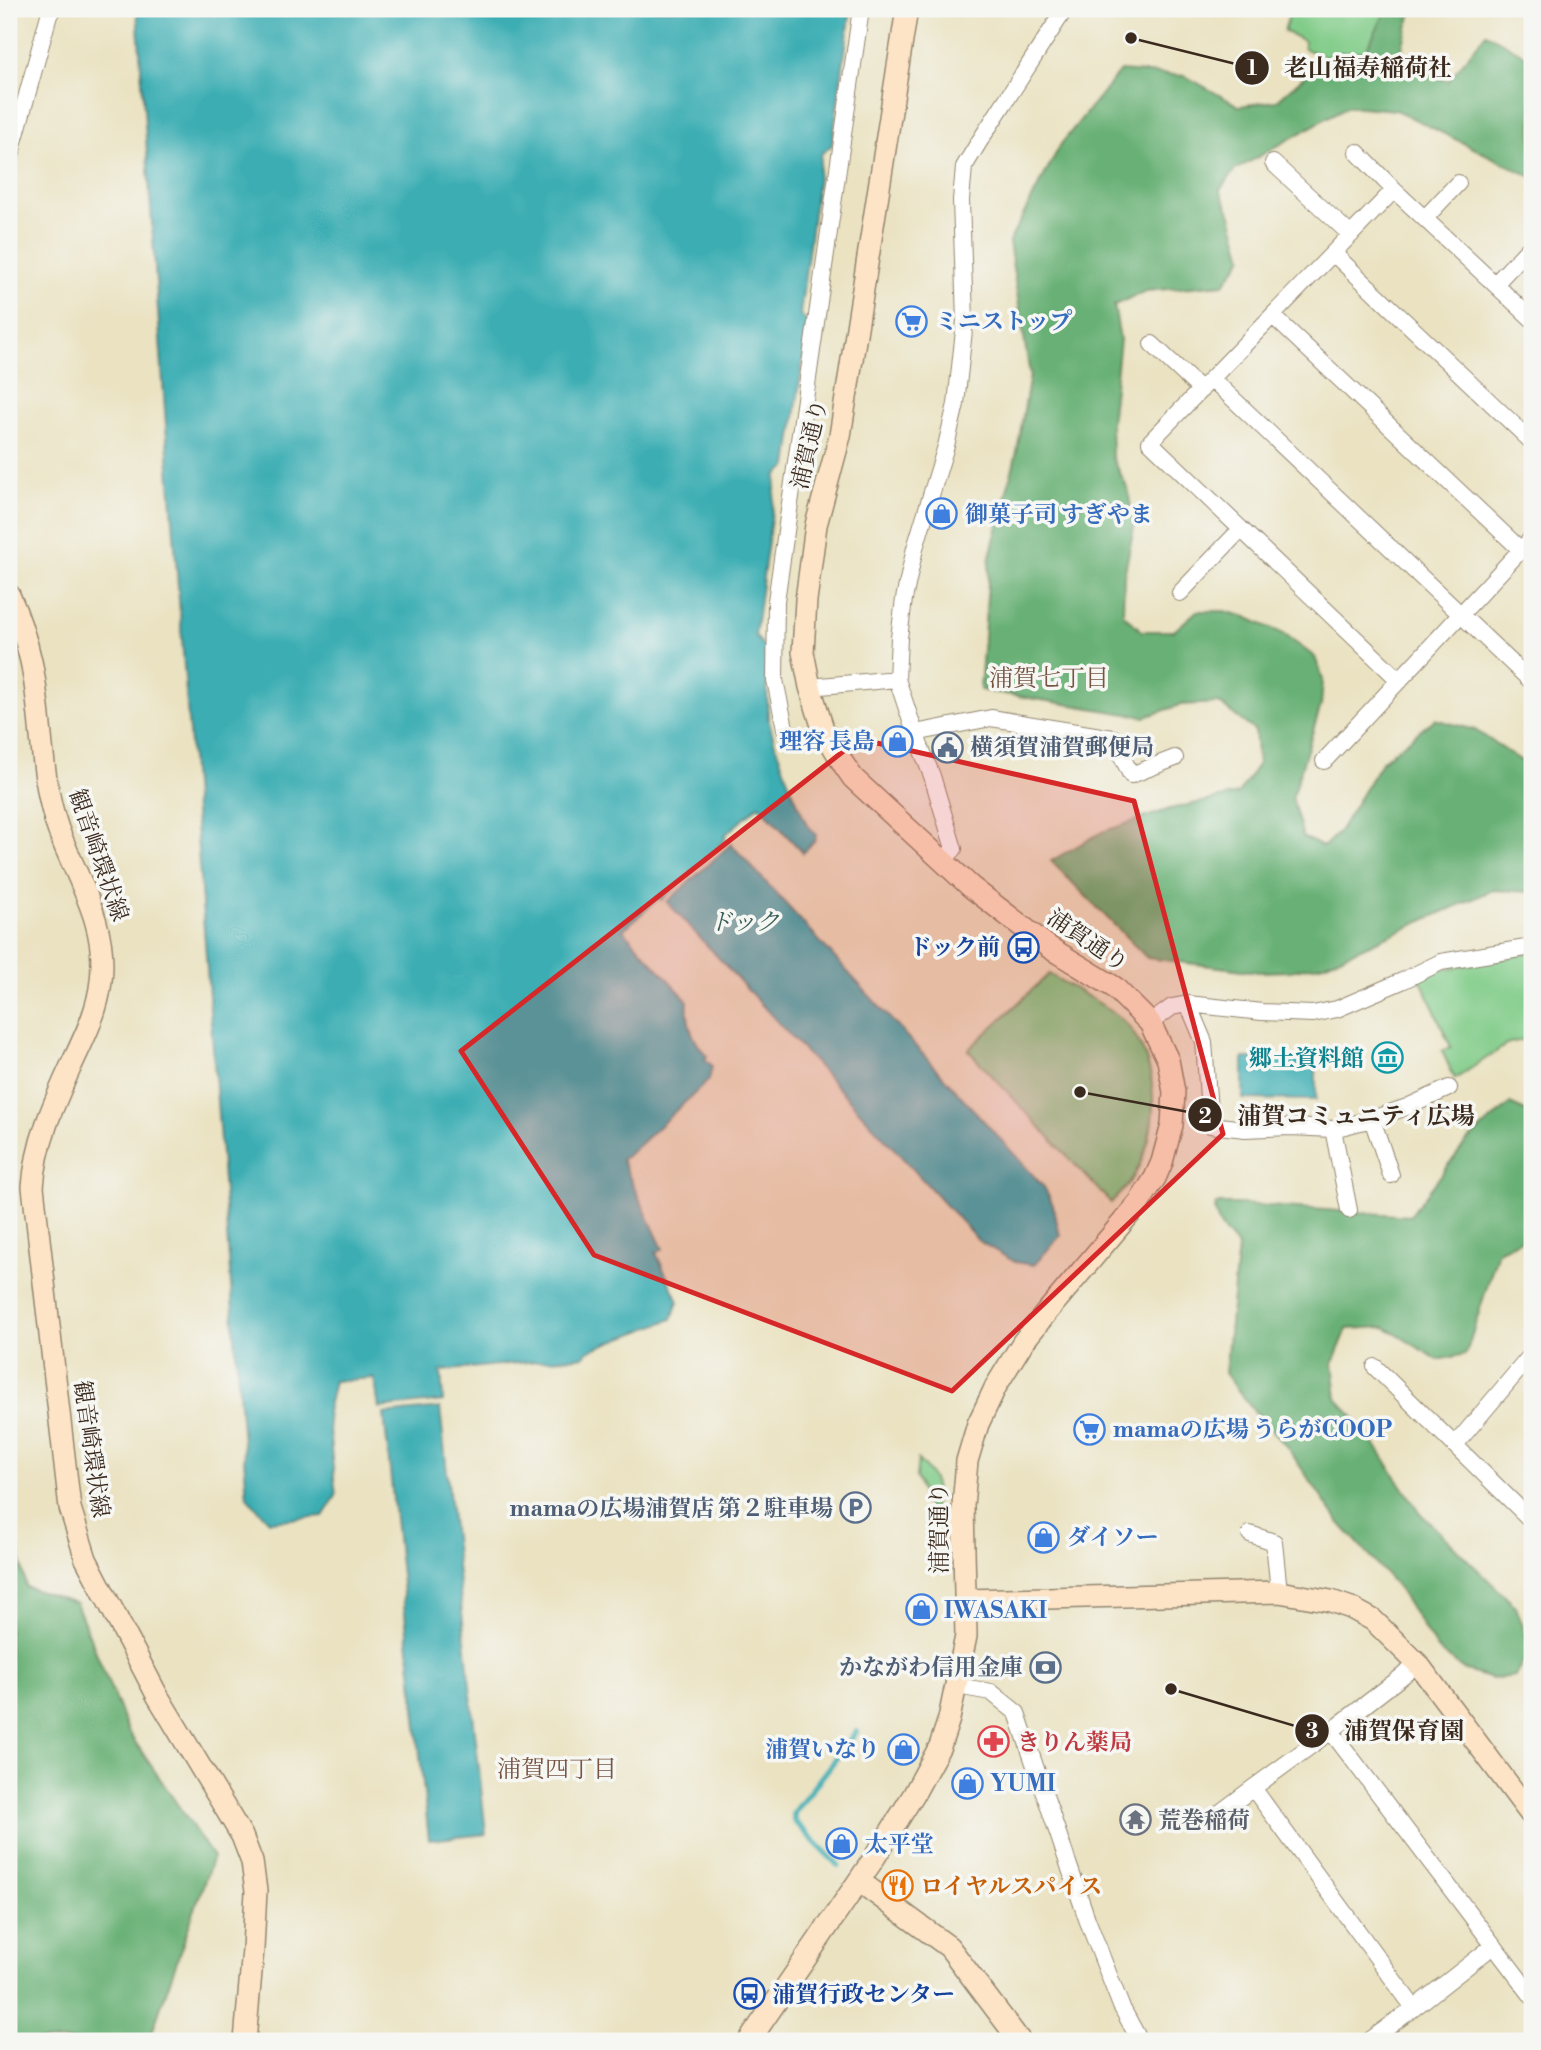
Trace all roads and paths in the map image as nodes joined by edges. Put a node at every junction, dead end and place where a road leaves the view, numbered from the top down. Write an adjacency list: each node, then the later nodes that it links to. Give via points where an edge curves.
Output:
1 (53, 9): 7 (street)
2 (860, 9): 30 (street, via 776,601 775,680 783,720 786,733)
3 (907, 9): 28 (main road, 浦賀通り, via 841,436 816,525 803,652)
4 (1065, 9): 25 (street, via 964,167 965,321 956,404 904,599)
5 (1357, 152): 9 (street)
6 (1273, 163): 11 (street)
7 (9, 166)
8 (1458, 183): 10 (street)
9 (1394, 190): 10 (street); 11 (street)
10 (1425, 218): 14 (street)
11 (1351, 235): 13 (street)
12 (1532, 245): 14 (street)
13 (1333, 253): 15 (street); 19 (street)
14 (1494, 284): 16 (street)
15 (1273, 316): 18 (street); 21 (street)
16 (1532, 319)
17 (1152, 344): 18 (street)
18 (1207, 384): 20 (street, via 1150,442); 24 (street)
19 (1532, 442)
20 (1241, 529): 22 (street); 26 (street)
21 (1527, 544): 24 (street)
22 (1180, 593)
23 (9, 595): 59 (main road, 観音崎環状線, via 31,660 44,775 58,828 89,896 103,961 93,1017 43,1133 33,1186 70,1508 86,1559 157,1695 242,1836 252,1862 256,1891)
24 (1461, 614): 26 (street); 27 (street)
25 (897, 679): 28 (street); 29 (street)
26 (1400, 681): 32 (street)
27 (1532, 682)
28 (810, 687): 33 (main road, 浦賀通り, via 823,729 849,772)
29 (915, 733): 31 (street, via 991,718 1113,738 1131,775); 33 (street, via 954,849)
30 (805, 742)
31 (1175, 758)
32 (1324, 761)
33 (942, 862): 36 (main road, 浦賀通り, via 1050,948 1114,987)
34 (1532, 947): 35 (street, via 1441,962 1337,1009 1313,1014)
35 (1188, 1004): 36 (street, via 1172,1007); 39 (street, via 1204,1042 1210,1125)
36 (1150, 1023): 48 (main road, 浦賀通り, via 1168,1060 1174,1092 1166,1150 1139,1203 1023,1342 978,1424 967,1461 963,1506)
37 (1449, 1088): 38 (street)
38 (1371, 1119): 39 (street); 40 (street)
39 (1333, 1129): 41 (street)
40 (1391, 1175)
41 (1349, 1210)
42 (1532, 1354): 44 (street)
43 (1375, 1367): 44 (street)
44 (1455, 1444): 45 (street)
45 (1532, 1521)
46 (1250, 1534): 47 (street, via 1274,1542)
47 (1279, 1592): 48 (main road); 49 (main road, via 1352,1608 1373,1620)
48 (965, 1600): 50 (main road, 浦賀通り, via 966,1636)
49 (1418, 1664): 51 (street); 54 (main road)
50 (957, 1686): 55 (main road, 浦賀通り, via 940,1746); 62 (street, via 991,1692 1017,1713 1087,1919)
51 (1331, 1731): 52 (street); 56 (street)
52 (1253, 1788): 53 (street); 58 (street)
53 (1217, 1815)
54 (1532, 1816)
55 (859, 1881): 60 (main road, 浦賀通り); 61 (main road, via 949,1947)
56 (1493, 1946): 57 (street); 58 (street)
57 (1532, 1996)
58 (1414, 2008): 63 (street)
59 (245, 2041)
60 (749, 2041)
61 (1020, 2041)
62 (1140, 2041)
63 (1369, 2041)

